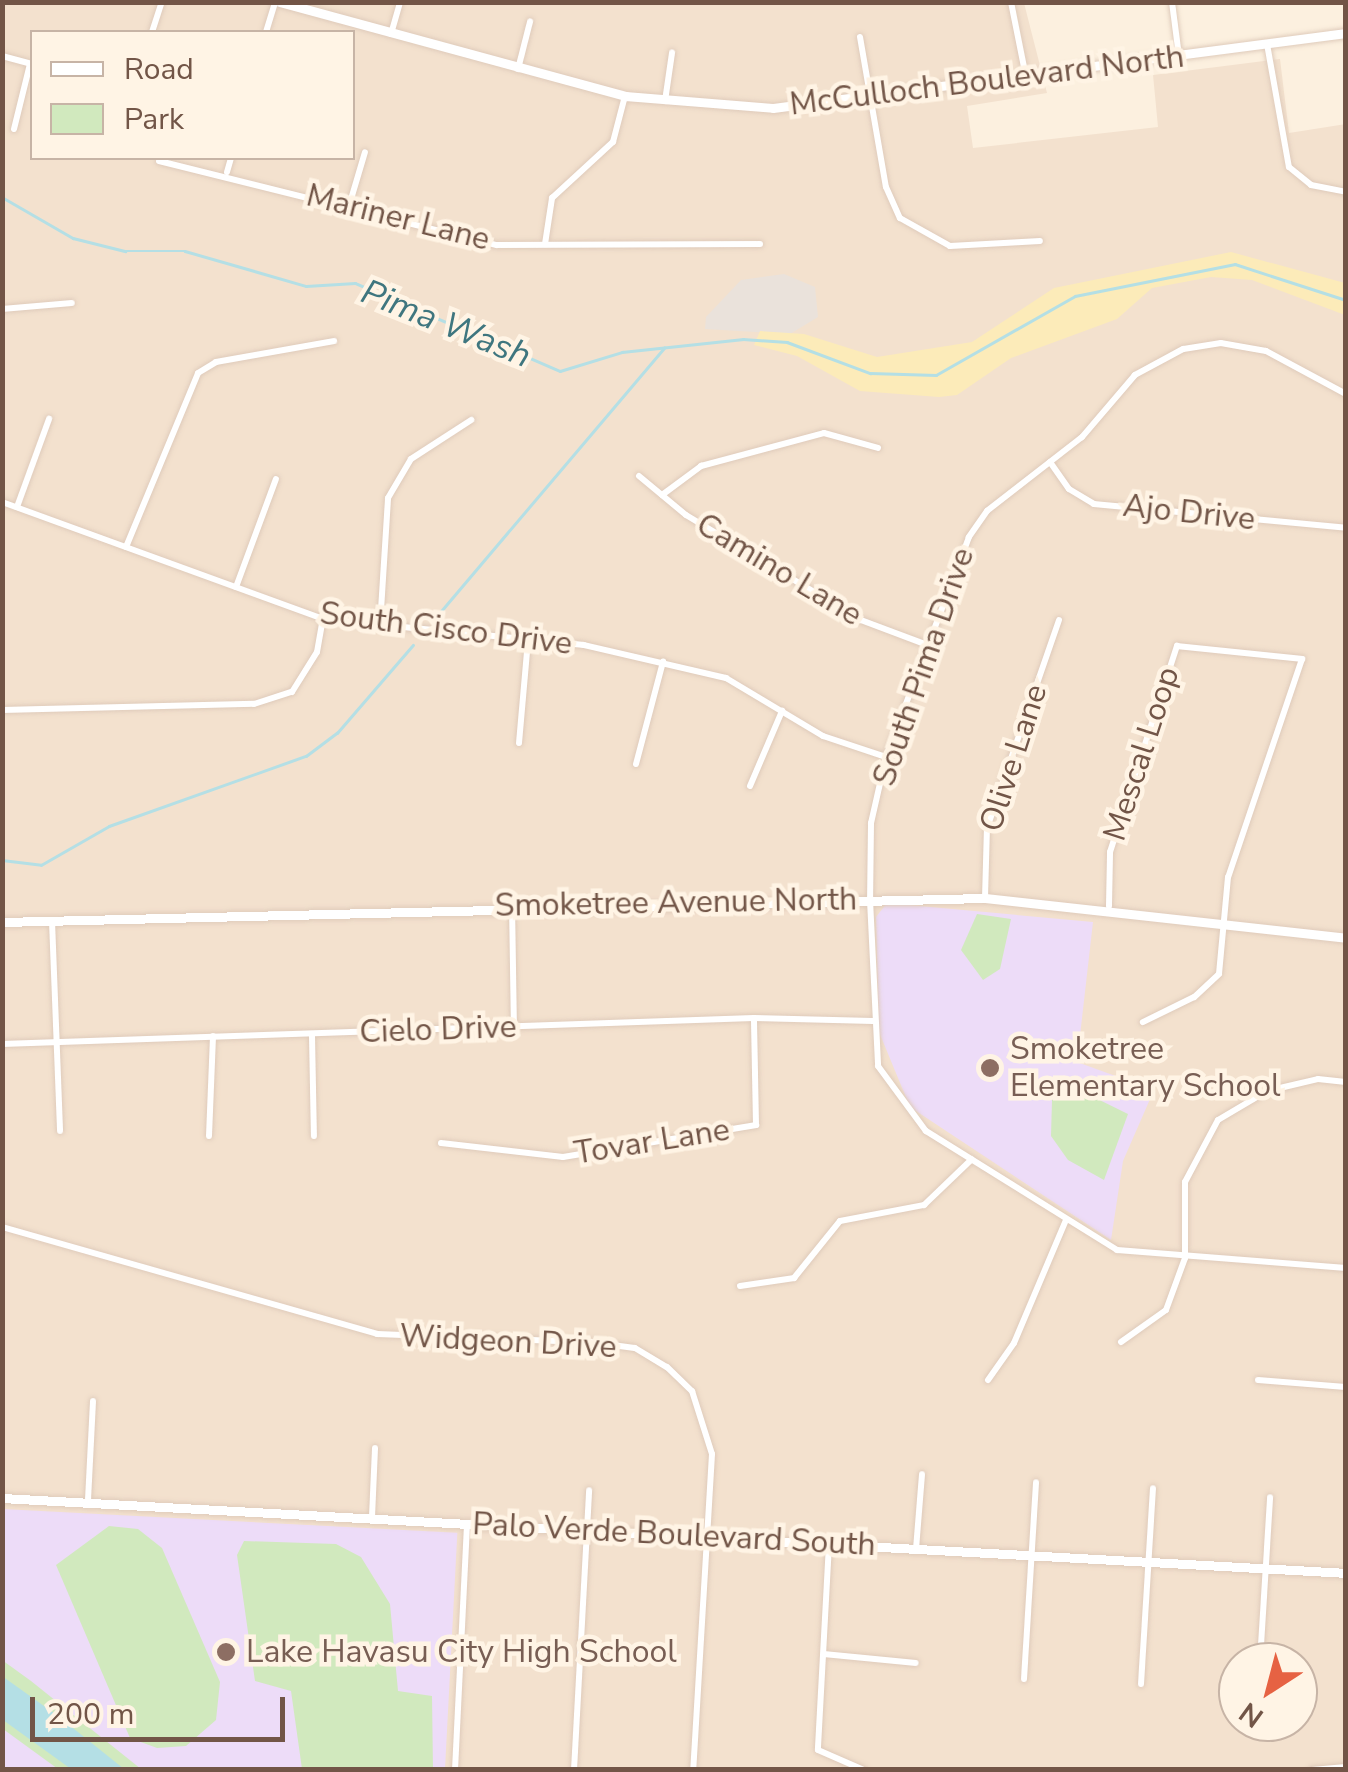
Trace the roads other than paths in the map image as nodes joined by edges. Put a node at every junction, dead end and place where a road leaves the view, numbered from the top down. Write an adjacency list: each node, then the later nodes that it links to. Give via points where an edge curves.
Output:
1 (162, 2): 7 (street)
2 (278, 2): 8 (street); 10 (main road, McCulloch Boulevard North)
3 (400, 2): 10 (street)
4 (1011, 2): 19 (street)
5 (1172, 2): 15 (street)
6 (530, 22): 18 (street)
7 (153, 30)
8 (267, 30)
9 (1346, 33): 12 (main road, McCulloch Boulevard North)
10 (390, 34): 18 (main road, McCulloch Boulevard North)
11 (860, 37): 21 (street)
12 (1267, 44): 15 (main road, McCulloch Boulevard North); 28 (street, via 1289,167 1311,185)
13 (672, 53): 22 (street)
14 (2, 56): 16 (street)
15 (1180, 56): 19 (main road, McCulloch Boulevard North)
16 (30, 64)
17 (30, 68): 23 (street)
18 (518, 70): 20 (main road, McCulloch Boulevard North)
19 (1026, 78): 21 (main road, McCulloch Boulevard North)
20 (625, 96): 22 (main road, McCulloch Boulevard North); 31 (street, via 613,142 552,198)
21 (873, 101): 22 (main road, McCulloch Boulevard North, via 774,108); 30 (street, via 889,197 918,234 967,247)
22 (666, 102)
23 (14, 129)
24 (365, 152): 29 (street)
25 (230, 160): 27 (street)
26 (159, 161): 27 (street, Mariner Lane)
27 (227, 172): 29 (street, Mariner Lane)
28 (1346, 192)
29 (350, 206): 31 (street, Mariner Lane, via 482,242)
30 (1040, 242)
31 (545, 244): 32 (street, Mariner Lane)
32 (760, 244)
33 (72, 303): 34 (street)
34 (2, 309)
35 (334, 341): 47 (street, via 216,362 198,373)
36 (1346, 394): 40 (street, South Pima Drive, via 1266,351 1194,346 1135,376)
37 (49, 419): 45 (street)
38 (472, 420): 51 (street, via 411,458 388,498)
39 (878, 448): 43 (street, via 824,434 701,466)
40 (1050, 462): 46 (street, Ajo Drive, via 1069,489 1094,504); 53 (street, South Pima Drive, via 977,524)
41 (639, 476): 43 (street, Camino Lane)
42 (276, 478): 48 (street)
43 (662, 494): 53 (street, Camino Lane, via 861,620)
44 (2, 502): 45 (street, South Cisco Drive)
45 (17, 506): 47 (street, South Cisco Drive)
46 (1346, 528)
47 (126, 547): 48 (street, South Cisco Drive)
48 (236, 587): 49 (street, South Cisco Drive)
49 (323, 619): 51 (street, South Cisco Drive); 55 (street, via 317,652 292,692 254,704)
50 (1059, 620): 61 (street, Olive Lane, via 987,828)
51 (380, 626): 52 (street, South Cisco Drive)
52 (528, 640): 54 (street, South Cisco Drive); 57 (street)
53 (930, 646): 58 (street, South Pima Drive)
54 (663, 662): 56 (street, South Cisco Drive, via 726,678); 59 (street)
55 (2, 710)
56 (782, 711): 58 (street, South Cisco Drive, via 823,736); 60 (street)
57 (519, 742)
58 (886, 756): 62 (street, South Pima Drive, via 872,823)
59 (636, 764)
60 (750, 786)
61 (985, 898): 62 (main road, Smoketree Avenue North); 64 (main road, Smoketree Avenue North, via 1078,911)
62 (870, 900): 63 (main road, Smoketree Avenue North); 70 (street, South Pima Drive)
63 (512, 904): 65 (main road, Smoketree Avenue North); 72 (street)
64 (1109, 906): 67 (main road, Smoketree Avenue North); 67 (street, Mescal Loop, via 1110,852 1177,646 1302,659 1228,877)
65 (52, 921): 66 (main road, Smoketree Avenue North); 75 (street)
66 (2, 922)
67 (1224, 924): 68 (main road, Smoketree Avenue North); 71 (street, via 1219,974 1194,997)
68 (1346, 938)
69 (754, 1018): 70 (street, Cielo Drive); 72 (street, Cielo Drive); 81 (street, Tovar Lane, via 756,1125 563,1157)
70 (873, 1021): 82 (street, South Pima Drive, via 878,1066 904,1111)
71 (1143, 1022)
72 (514, 1028): 74 (street, Cielo Drive)
73 (213, 1036): 74 (street, Cielo Drive); 75 (street, Cielo Drive); 79 (street)
74 (312, 1036): 80 (street)
75 (56, 1043): 76 (street, Cielo Drive); 78 (street)
76 (2, 1044)
77 (1346, 1082): 85 (street, via 1318,1079 1267,1091 1218,1120 1186,1182)
78 (60, 1131)
79 (208, 1136)
80 (314, 1136)
81 (441, 1143)
82 (972, 1159): 83 (street, South Pima Drive); 87 (street, via 924,1205 840,1221 794,1278)
83 (1066, 1220): 85 (street, South Pima Drive, via 1117,1250); 89 (street, via 1014,1343)
84 (2, 1227): 104 (street, Widgeon Drive, via 377,1334 635,1348 692,1391 706,1420)
85 (1185, 1258): 86 (street, South Pima Drive); 88 (street, via 1166,1310)
86 (1346, 1268)
87 (740, 1286)
88 (1121, 1342)
89 (988, 1380)
90 (1258, 1380): 91 (street)
91 (1346, 1387)
92 (94, 1401): 100 (street)
93 (375, 1448): 101 (street)
94 (922, 1474): 106 (street)
95 (1036, 1482): 107 (street)
96 (1153, 1488): 108 (street)
97 (589, 1490): 103 (street)
98 (1270, 1496): 109 (street)
99 (2, 1498): 100 (main road, Palo Verde Boulevard South)
100 (88, 1500): 101 (main road, Palo Verde Boulevard South)
101 (372, 1517): 102 (main road, Palo Verde Boulevard South)
102 (467, 1522): 103 (main road, Palo Verde Boulevard South); 117 (street)
103 (587, 1530): 104 (main road, Palo Verde Boulevard South); 118 (street)
104 (708, 1536): 105 (main road, Palo Verde Boulevard South); 119 (street, Widgeon Drive)
105 (829, 1544): 106 (main road, Palo Verde Boulevard South); 112 (street)
106 (916, 1549): 107 (main road, Palo Verde Boulevard South)
107 (1032, 1555): 108 (main road, Palo Verde Boulevard South); 114 (street)
108 (1149, 1562): 109 (main road, Palo Verde Boulevard South); 115 (street)
109 (1265, 1568): 110 (main road, Palo Verde Boulevard South); 111 (street)
110 (1346, 1573)
111 (1261, 1642)
112 (824, 1654): 113 (street); 120 (street, via 818,1750)
113 (916, 1663)
114 (1024, 1679)
115 (1141, 1684)
116 (1346, 1767): 121 (street)
117 (455, 1770)
118 (574, 1770)
119 (693, 1770)
120 (864, 1770)
121 (1312, 1770)

